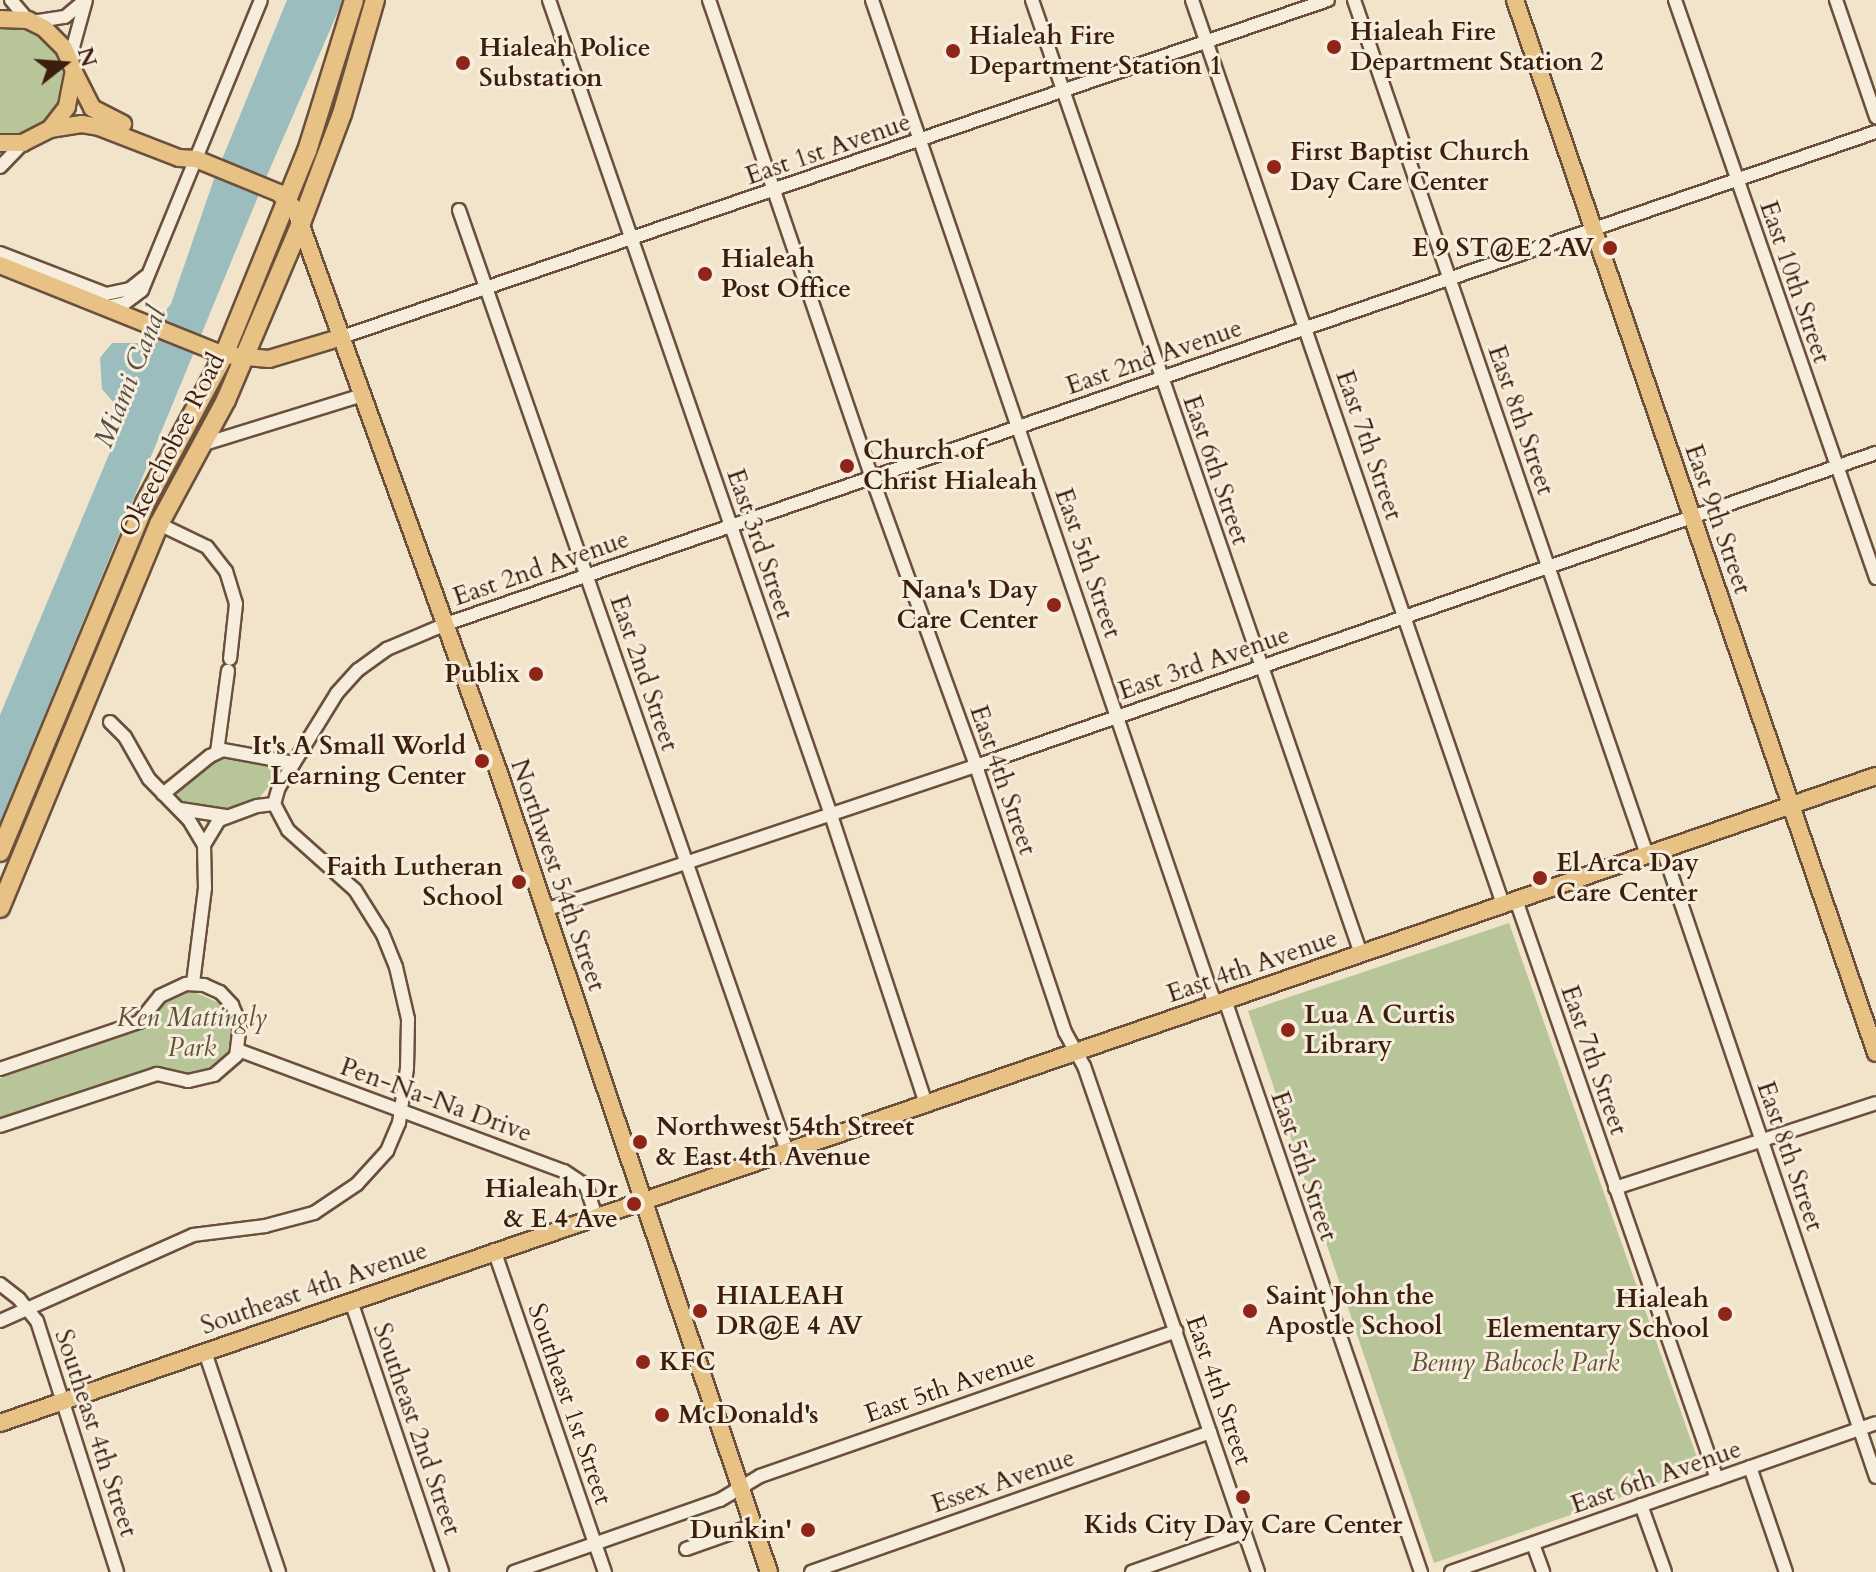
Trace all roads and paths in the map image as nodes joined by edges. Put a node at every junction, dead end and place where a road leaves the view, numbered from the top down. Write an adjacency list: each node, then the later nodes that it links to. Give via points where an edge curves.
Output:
1 (11, 0): 17 (street)
2 (86, 0): 17 (street, via 65,17); 20 (street)
3 (261, 0): 28 (street)
4 (354, 0): 18 (highway, Okeechobee Road)
5 (549, 0): 36 (street, East 3rd Street)
6 (709, 0): 31 (street, East 4th Street)
7 (872, 0): 25 (street, East 5th Street)
8 (1032, 0): 21 (street, East 6th Street)
9 (1192, 0): 19 (street, East 7th Street)
10 (1328, 0): 19 (street, East 1st Avenue)
11 (1354, 0): 41 (street, East 8th Street)
12 (1515, 0): 35 (main road, East 9th Street)
13 (1675, 0): 30 (street, East 10th Street)
14 (1836, 0): 22 (street)
15 (377, 1): 18 (highway); 34 (highway, Okeechobee Road)
16 (0, 19): 17 (main road)
17 (30, 21): 20 (main road, via 59,40)
18 (346, 21): 32 (highway, Okeechobee Road)
19 (1207, 41): 21 (street, East 1st Avenue); 44 (street, East 7th Street)
20 (72, 64): 23 (main road, via 67,107); 28 (main road, via 97,112 183,148)
21 (1063, 90): 25 (street, East 1st Avenue); 48 (street, East 6th Street)
22 (1876, 117)
23 (50, 129): 27 (main road); 28 (main road, via 90,125 179,158)
24 (1876, 132): 30 (street, East 2nd Avenue)
25 (921, 140): 31 (street, East 1st Avenue); 50 (street, East 5th Street)
26 (0, 143): 27 (main road)
27 (23, 143): 29 (street)
28 (196, 159): 32 (main road); 40 (street)
29 (0, 167)
30 (1736, 181): 35 (street, East 2nd Avenue); 53 (street, East 10th Street)
31 (775, 191): 36 (street, East 1st Avenue); 54 (street, East 4th Street)
32 (288, 199): 34 (main road, Northwest 54th Street); 46 (highway, Okeechobee Road)
33 (459, 210): 42 (street, East 2nd Street)
34 (301, 223): 45 (main road, Northwest 54th Street); 47 (highway, Okeechobee Road)
35 (1594, 229): 41 (street, East 2nd Avenue); 55 (main road, East 9th Street)
36 (632, 237): 42 (street, East 1st Avenue); 57 (street, East 3rd Street)
37 (0, 253): 39 (street)
38 (0, 265): 39 (main road)
39 (35, 273): 40 (street, via 115,294); 43 (main road)
40 (147, 274): 43 (street, via 142,290 131,300)
41 (1450, 279): 44 (street, East 2nd Avenue); 58 (street, East 8th Street)
42 (486, 288): 45 (street, East 1st Avenue); 59 (street, East 2nd Street)
43 (103, 307): 46 (main road)
44 (1306, 329): 48 (street, East 2nd Avenue); 61 (street, East 7th Street)
45 (342, 337): 47 (main road, via 269,359); 49 (main road, Northwest 54th Street)
46 (224, 355): 47 (main road); 77 (highway, Okeechobee Road, via 139,517)
47 (245, 359): 51 (highway, Okeechobee Road)
48 (1161, 378): 50 (street, East 2nd Avenue); 63 (street, East 6th Street)
49 (363, 395): 51 (street); 62 (main road, Northwest 54th Street)
50 (1019, 427): 54 (street, East 2nd Avenue); 64 (street, East 5th Street)
51 (201, 445): 56 (highway, Okeechobee Road)
52 (1876, 453): 53 (street, East 3rd Avenue)
53 (1837, 466): 55 (street, East 3rd Avenue); 60 (street, East 10th Street)
54 (872, 478): 57 (street, East 2nd Avenue); 68 (street, East 4th Street)
55 (1692, 517): 58 (street, East 3rd Avenue); 72 (main road, East 9th Street)
56 (159, 524): 66 (street, via 207,547 226,571 236,604); 81 (highway, Okeechobee Road)
57 (730, 526): 59 (street, East 2nd Avenue); 74 (street, East 3rd Street)
58 (1547, 565): 61 (street, East 3rd Avenue); 78 (street, East 8th Street)
59 (587, 576): 62 (street, East 2nd Avenue); 79 (street, East 2nd Street)
60 (1876, 578)
61 (1404, 615): 63 (street, East 3rd Avenue); 80 (street, East 7th Street)
62 (446, 624): 67 (street, East 2nd Avenue, via 387,649 358,670 337,693); 82 (main road, Northwest 54th Street)
63 (1261, 666): 64 (street, East 3rd Avenue); 83 (street, East 6th Street)
64 (1117, 716): 68 (street, East 3rd Avenue); 85 (street, East 5th Street)
65 (110, 722): 70 (street)
66 (217, 752): 67 (street, via 236,750); 70 (street)
67 (294, 763): 71 (street, East 2nd Avenue)
68 (976, 766): 74 (street, East 3rd Avenue); 87 (street, East 4th Street)
69 (1876, 776): 72 (main road, East 4th Avenue)
70 (163, 794): 73 (street)
71 (274, 804): 75 (street); 92 (street, via 288,830 349,882 388,944 409,1027)
72 (1790, 805): 78 (main road, East 4th Avenue); 88 (main road, East 9th Street)
73 (177, 808): 75 (street); 76 (street)
74 (831, 815): 79 (street, East 3rd Avenue); 91 (street, East 3rd Street)
75 (227, 816): 76 (street, via 214,825)
76 (204, 845): 84 (street, via 205,899)
77 (0, 852)
78 (1655, 852): 80 (main road, East 4th Avenue); 94 (street, East 8th Street)
79 (686, 861): 82 (street, East 3rd Avenue); 95 (street, East 2nd Street)
80 (1510, 902): 83 (main road, East 4th Avenue); 96 (street, East 7th Street)
81 (0, 908)
82 (545, 910): 97 (main road, Northwest 54th Street)
83 (1361, 954): 85 (main road, East 4th Avenue)
84 (193, 983): 86 (street, via 216,990 232,1005 241,1030); 89 (street, via 164,993 139,1022)
85 (1220, 1002): 87 (main road, East 4th Avenue); 130 (street, East 5th Street)
86 (238, 1050): 92 (street, Pen-Na-Na Drive); 93 (street, via 229,1064 203,1079 157,1074)
87 (1075, 1052): 91 (main road, East 4th Avenue); 104 (street, East 4th Street)
88 (1876, 1053)
89 (0, 1069)
90 (1876, 1103): 94 (street)
91 (926, 1104): 95 (main road, East 4th Avenue)
92 (401, 1112): 98 (street, Pen-Na-Na Drive, via 570,1174 586,1186); 102 (street, via 396,1135 377,1165 322,1210 276,1224 193,1235)
93 (0, 1126)
94 (1761, 1141): 96 (street); 109 (street, East 8th Street)
95 (787, 1151): 97 (main road, East 4th Avenue)
96 (1615, 1188): 113 (street, East 7th Street)
97 (644, 1199): 98 (main road, Southeast 4th Avenue); 114 (main road, Northwest 54th Street)
98 (596, 1216): 99 (main road, Southeast 4th Avenue)
99 (494, 1250): 101 (main road, Southeast 4th Avenue); 118 (street, Southeast 1st Street)
100 (0, 1284): 102 (street)
101 (351, 1301): 105 (main road, Southeast 4th Avenue); 123 (street, Southeast 2nd Street)
102 (28, 1310): 103 (street); 106 (street, Southeast 4th Street, via 43,1337)
103 (0, 1321)
104 (1176, 1331): 110 (street, East 4th Street); 114 (street, East 5th Avenue)
105 (205, 1352): 106 (main road, Southeast 4th Avenue); 122 (street)
106 (62, 1401): 107 (main road, Southeast 4th Avenue); 121 (street, Southeast 4th Street)
107 (0, 1423)
108 (1876, 1423): 109 (street, East 6th Avenue)
109 (1860, 1429): 111 (street, East 6th Avenue); 112 (street, East 8th Street)
110 (1210, 1432): 117 (street, East 4th Street); 127 (street, Essex Avenue)
111 (1750, 1467): 113 (street, East 6th Avenue); 134 (street)
112 (1876, 1477)
113 (1717, 1479): 115 (street, East 6th Avenue)
114 (741, 1487): 116 (main road, Northwest 54th Street); 118 (street, East 5th Avenue, via 720,1500)
115 (1641, 1505): 119 (street, East 6th Avenue); 133 (street)
116 (754, 1525): 120 (street); 126 (main road, Northwest 54th Street)
117 (1245, 1532): 128 (street); 129 (street, East 4th Street)
118 (595, 1544): 124 (street, East 5th Avenue); 125 (street, Southeast 1st Street)
119 (1533, 1544): 131 (street, East 6th Avenue); 132 (street)
120 (686, 1549)
121 (117, 1572)
122 (279, 1572)
123 (442, 1572)
124 (514, 1572)
125 (605, 1572)
126 (769, 1572)
127 (811, 1572)
128 (1132, 1572)
129 (1258, 1572)
130 (1421, 1572)
131 (1451, 1572)
132 (1543, 1572)
133 (1665, 1572)
134 (1786, 1572)

